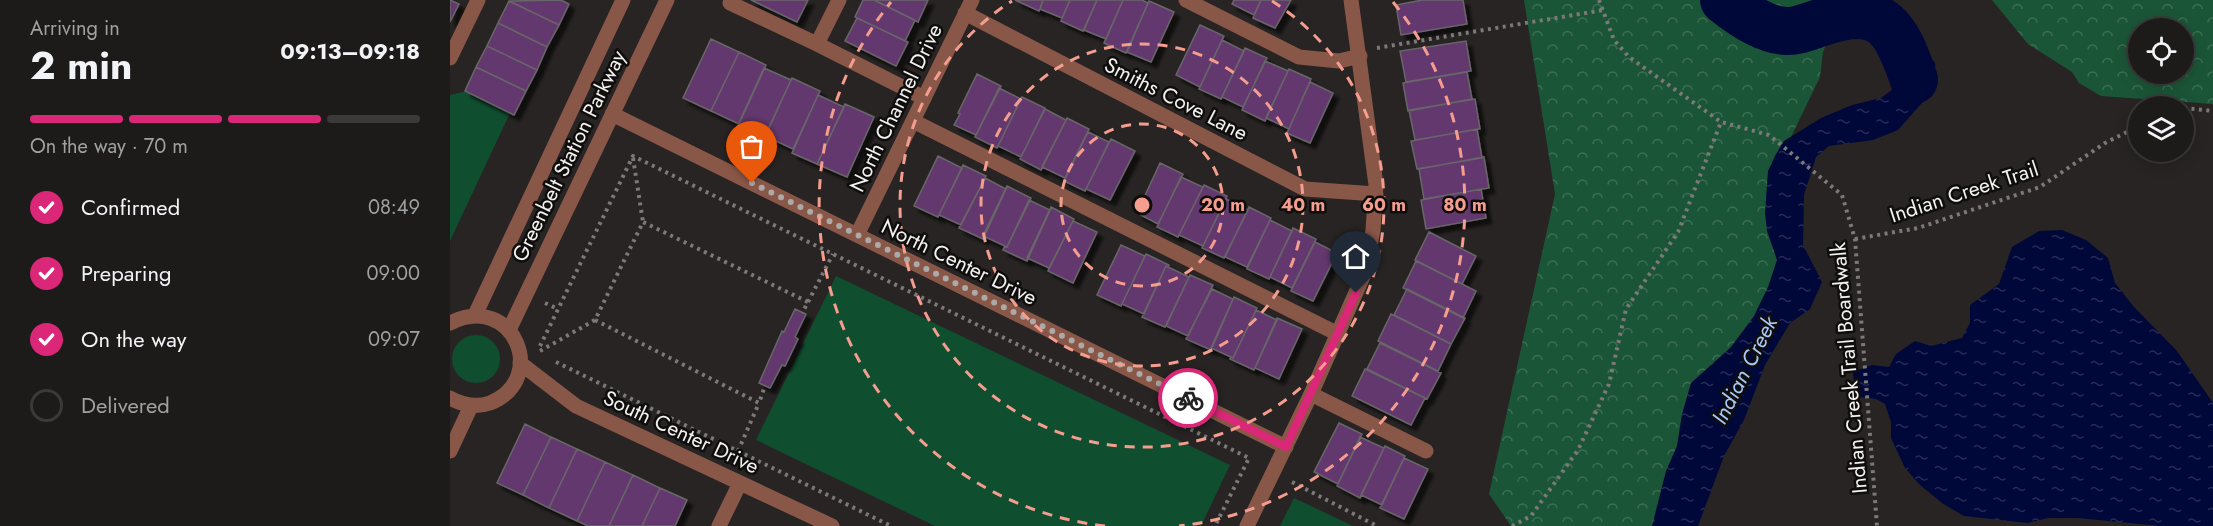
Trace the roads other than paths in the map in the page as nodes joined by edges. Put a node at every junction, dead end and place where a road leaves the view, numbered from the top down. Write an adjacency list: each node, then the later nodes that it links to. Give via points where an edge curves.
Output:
1 (478, 0): 11 (street)
2 (624, 0): 17 (street, Greenbelt Station Parkway)
3 (667, 0): 13 (street, Greenbelt Station Parkway)
4 (839, 0): 9 (street)
5 (1186, 0): 10 (street, via 1299,57 1340,62)
6 (1351, 0): 10 (street)
7 (730, 3): 9 (street)
8 (968, 7): 12 (street, North Channel Drive); 15 (street, Smiths Cove Lane, via 1305,189)
9 (817, 44): 12 (street)
10 (1360, 56): 15 (street)
11 (450, 57)
12 (924, 98): 14 (street, North Channel Drive)
13 (612, 114): 16 (street, North Center Drive); 19 (street, Greenbelt Station Parkway)
14 (912, 122): 16 (street, North Channel Drive); 20 (street)
15 (1376, 194): 20 (street, via 1365,272)
16 (857, 235): 25 (street, North Center Drive)
17 (475, 315): 18 (street); 19 (street, via 493,318)
18 (450, 323)
19 (509, 330): 21 (street, via 516,339)
20 (1338, 334): 22 (street)
21 (520, 363): 24 (street, via 508,392 484,405); 28 (street, South Center Drive, via 576,406)
22 (1311, 394): 25 (street); 27 (street)
23 (450, 398): 24 (street)
24 (471, 406): 26 (street)
25 (1286, 447): 31 (street)
26 (450, 451)
27 (1426, 452)
28 (740, 483): 29 (street); 30 (street, South Center Drive)
29 (719, 526)
30 (832, 526)
31 (1247, 526)

